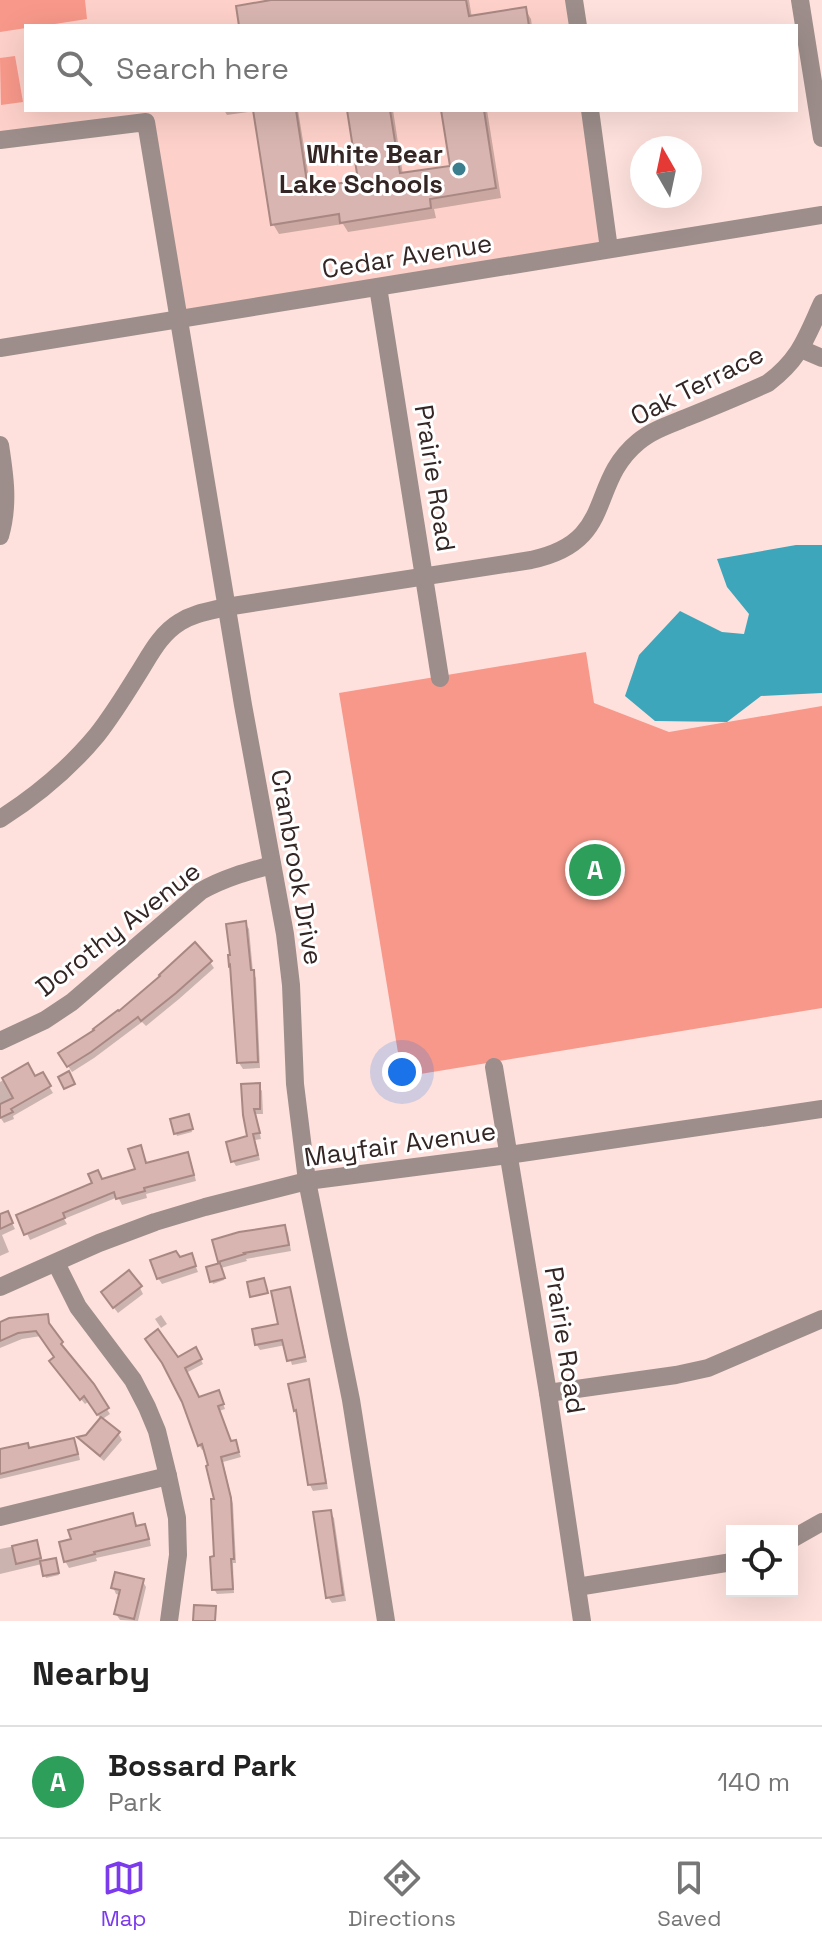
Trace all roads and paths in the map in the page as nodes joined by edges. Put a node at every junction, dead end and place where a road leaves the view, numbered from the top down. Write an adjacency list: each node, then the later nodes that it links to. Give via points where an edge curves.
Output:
1 (574, 0): 3 (street)
2 (800, 0): 5 (street)
3 (578, 24)
4 (590, 112): 8 (street)
5 (822, 138)
6 (0, 140): 11 (street, Cranbrook Drive, via 146,122)
7 (822, 215): 8 (street, Cedar Avenue)
8 (609, 249): 9 (street, Cedar Avenue)
9 (378, 287): 11 (street, Cedar Avenue); 17 (street, Prairie Road)
10 (822, 303): 13 (street, Oak Terrace)
11 (179, 319): 12 (street, Cedar Avenue); 18 (street, Cranbrook Drive)
12 (0, 348)
13 (801, 349): 14 (street); 17 (street, Oak Terrace, via 768,383 638,441 615,469 588,528 561,551)
14 (822, 358)
15 (0, 445): 16 (street, via 7,503)
16 (0, 536)
17 (425, 578): 18 (street, Oak Terrace); 19 (street, Prairie Road)
18 (226, 607): 20 (street, Oak Terrace, via 188,617 163,636 76,759); 21 (street, Cranbrook Drive)
19 (440, 678)
20 (0, 819)
21 (272, 865): 22 (street, Dorothy Avenue, via 201,891 72,1002); 26 (street, Cranbrook Drive, via 291,985 295,1084)
22 (0, 1041)
23 (494, 1067): 25 (street, Prairie Road)
24 (822, 1109): 25 (street, Mayfair Avenue)
25 (508, 1155): 26 (street, Mayfair Avenue); 30 (street, Prairie Road)
26 (307, 1181): 27 (street, Mayfair Avenue, via 155,1222); 38 (street, Cranbrook Drive, via 351,1400)
27 (56, 1263): 28 (street, Mayfair Avenue); 31 (street, via 78,1307 133,1380 157,1431)
28 (0, 1287)
29 (822, 1319): 30 (street, via 708,1368)
30 (548, 1393): 36 (street, Prairie Road)
31 (168, 1476): 32 (street); 37 (street, via 178,1545)
32 (0, 1517)
33 (822, 1522): 34 (street)
34 (798, 1536)
35 (726, 1563): 36 (street)
36 (577, 1587): 39 (street, Prairie Road)
37 (169, 1621)
38 (386, 1621)
39 (582, 1621)

